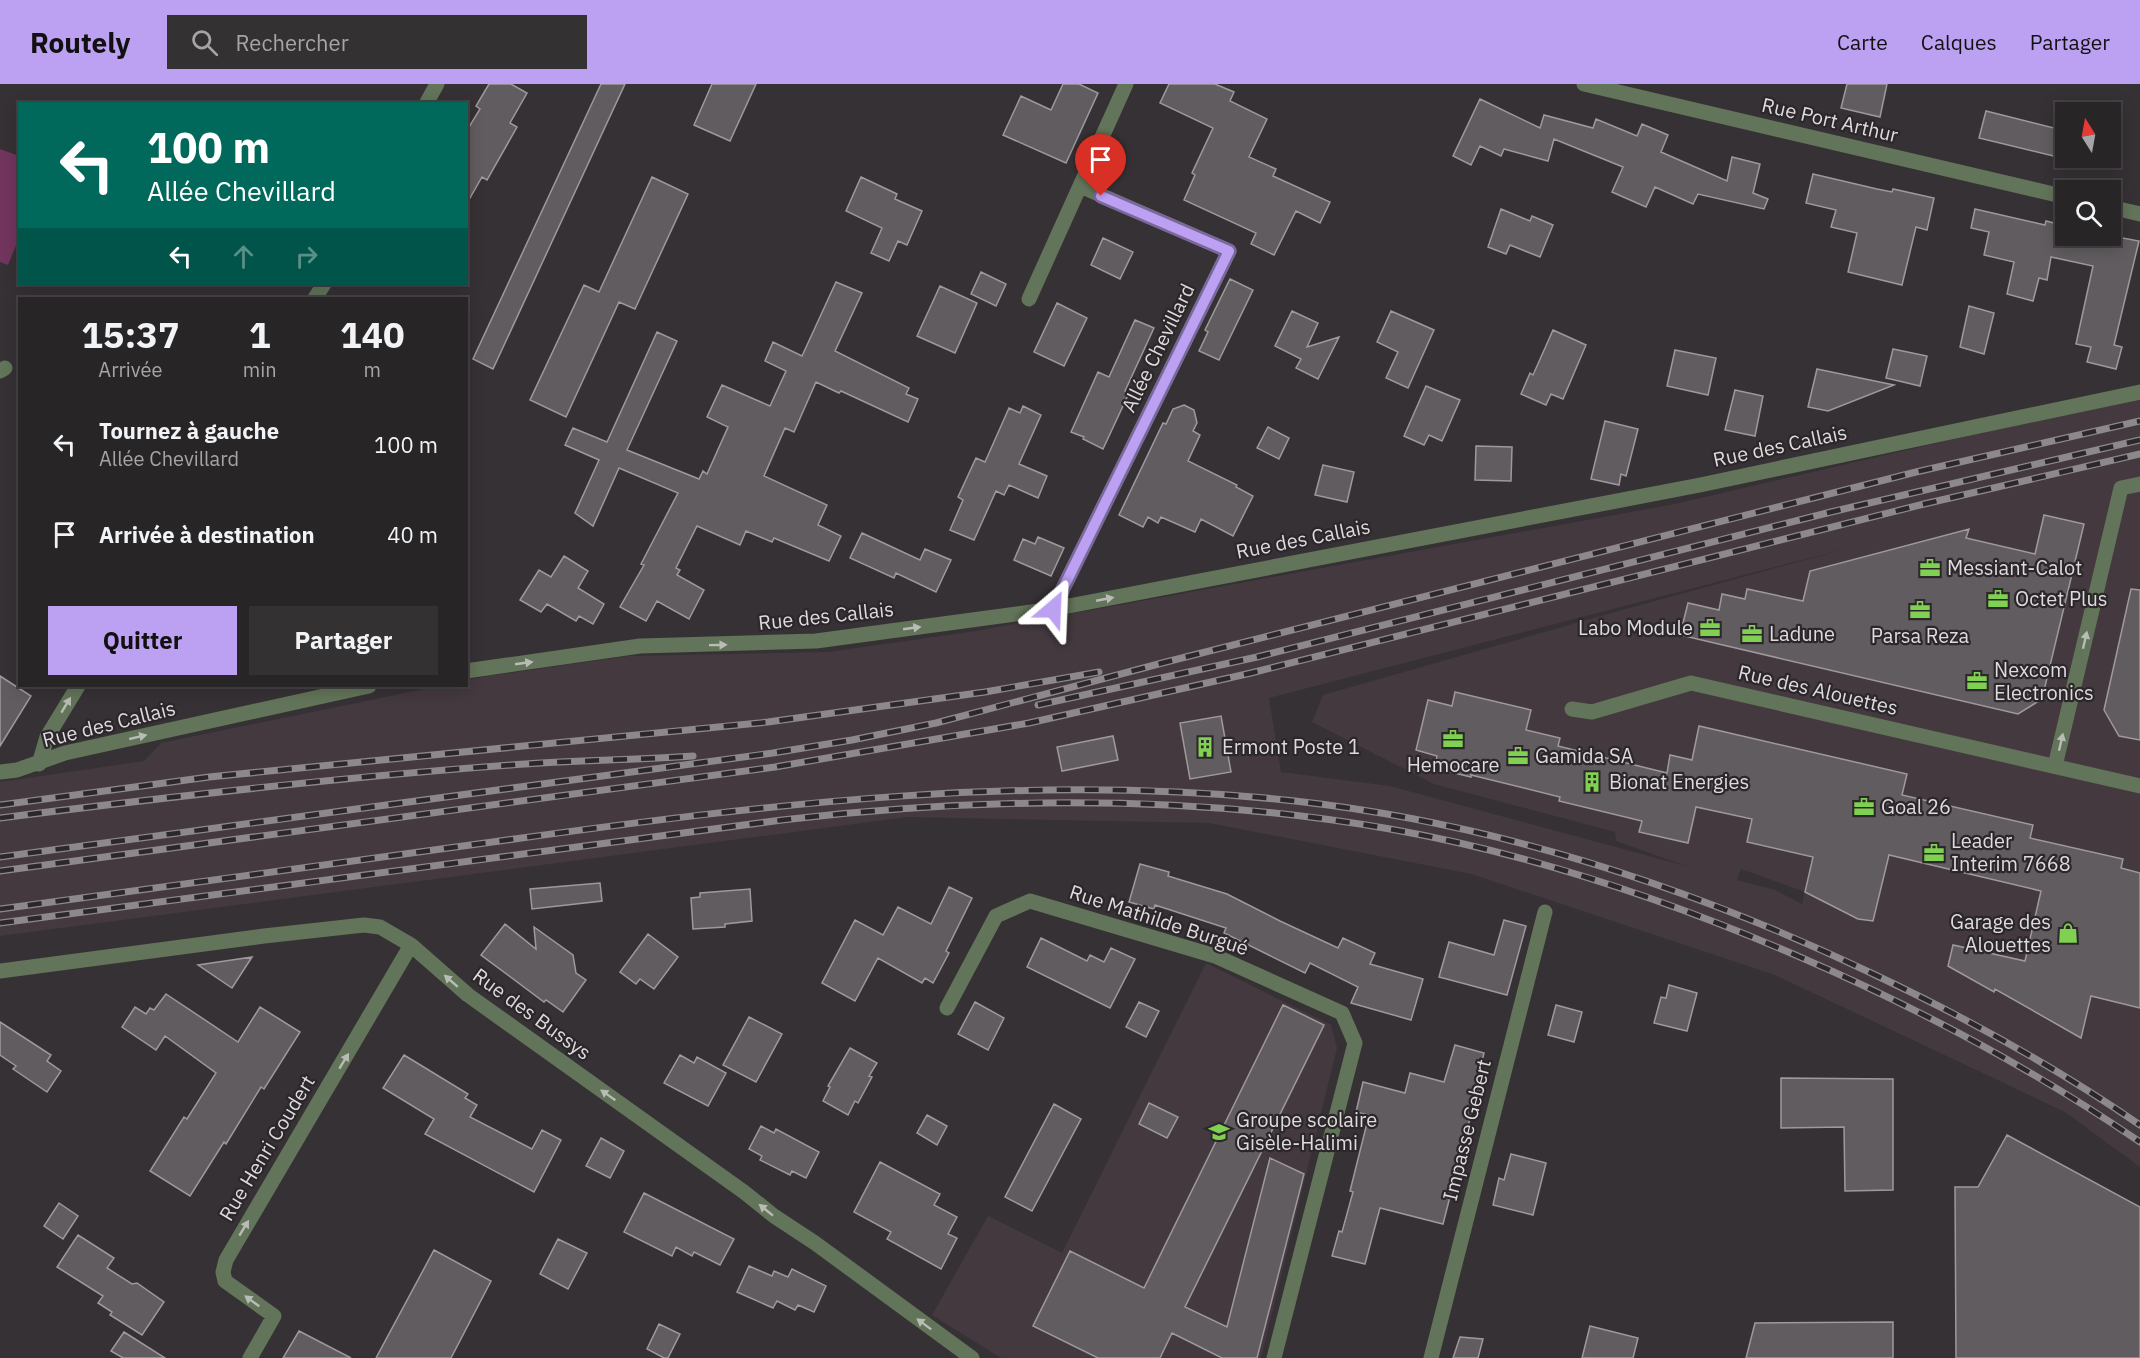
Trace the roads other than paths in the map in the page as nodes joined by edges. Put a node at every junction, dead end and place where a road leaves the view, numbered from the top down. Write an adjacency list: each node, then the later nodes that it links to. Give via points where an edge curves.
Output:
1 (436, 84): 4 (street)
2 (1126, 84): 5 (street)
3 (1584, 84): 6 (street, Rue Port Arthur)
4 (427, 102)
5 (1080, 186): 9 (street); 12 (street, Allée Chevillard, via 1229,251)
6 (2055, 194)
7 (2121, 210): 8 (street)
8 (2140, 214)
9 (1029, 299)
10 (2140, 392): 12 (street, Rue des Callais, one-way to 10, via 1700,484)
11 (2140, 484): 18 (street, one-way to 11, via 2121,488)
12 (1053, 609): 13 (street, Rue des Callais, one-way to 12, via 640,646 816,641)
13 (468, 671)
14 (77, 687): 17 (street, one-way to 14, via 47,737)
15 (364, 687): 17 (street, Rue des Callais, one-way to 15, via 65,753)
16 (1572, 709): 18 (street, Rue des Alouettes, via 1592,712 1691,683)
17 (39, 764): 19 (street, Rue des Callais)
18 (2055, 766): 20 (street, Rue des Alouettes)
19 (0, 772)
20 (2140, 786)
21 (1545, 912): 28 (street, Impasse Gebert)
22 (411, 945): 23 (street, Rue des Bussys, via 380,927 364,925); 25 (street, Rue Henri Coudert, one-way to 22, via 274,1317 225,1281 226,1260); 26 (street, Rue des Bussys, one-way to 22, via 468,995)
23 (0, 971)
24 (947, 1008): 27 (street, Rue Mathilde Burgué, via 996,916 1029,901 1215,956 1342,1013 1355,1043)
25 (250, 1358)
26 (972, 1358)
27 (1274, 1358)
28 (1431, 1358)

